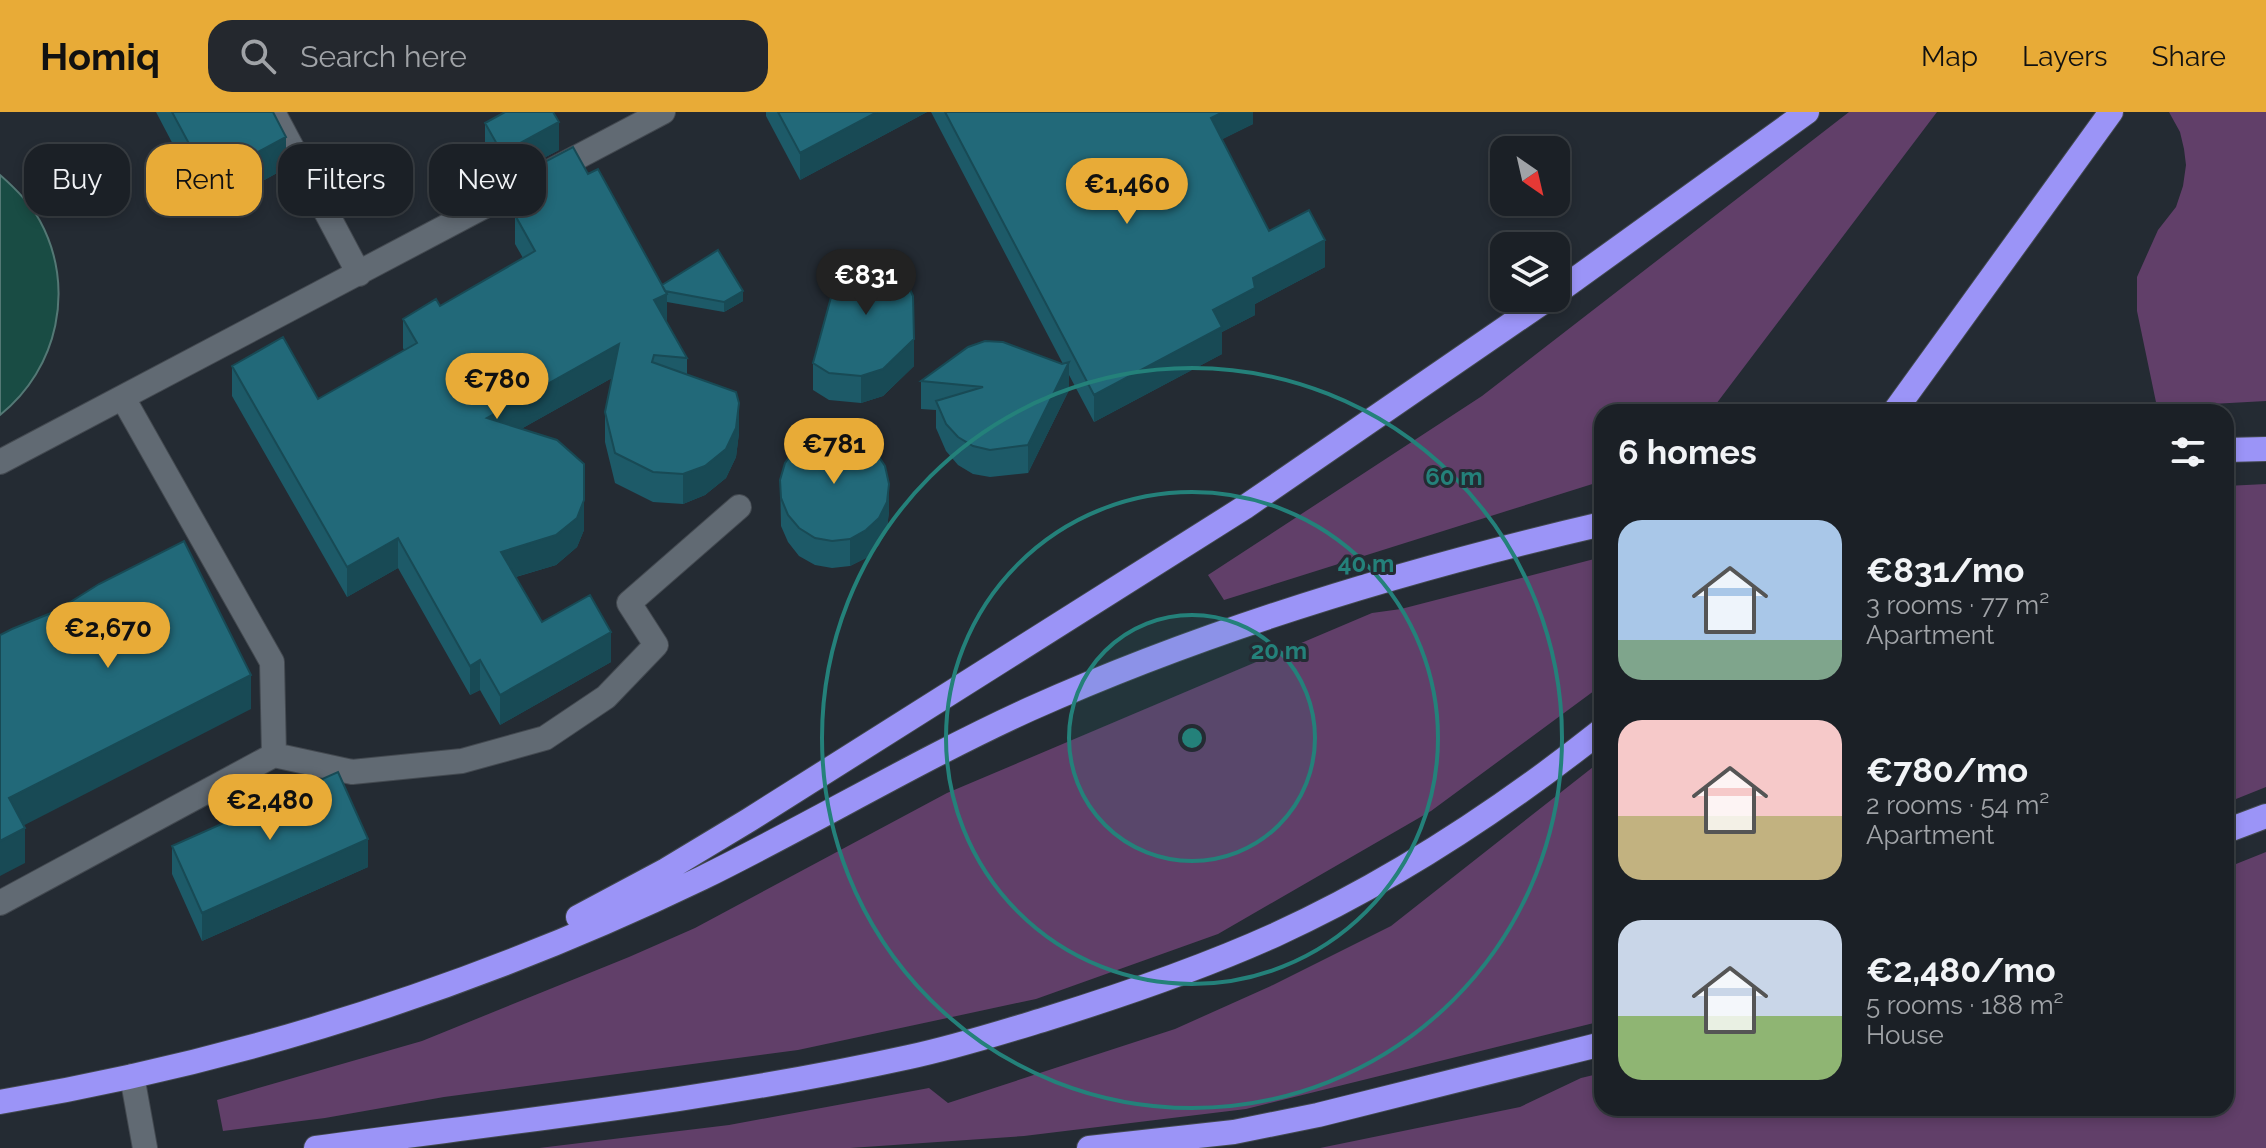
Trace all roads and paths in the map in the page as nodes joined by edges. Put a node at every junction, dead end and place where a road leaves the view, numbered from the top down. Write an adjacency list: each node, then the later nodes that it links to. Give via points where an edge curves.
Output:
1 (273, 112): 5 (lane)
2 (663, 112): 5 (lane)
3 (1807, 112): 6 (highway)
4 (2111, 112): 9 (highway)
5 (359, 274): 8 (lane)
6 (1570, 283)
7 (1529, 312): 22 (highway, via 1245,507 725,834 603,905)
8 (123, 398): 12 (lane); 15 (lane)
9 (1900, 404)
10 (2266, 449): 11 (highway)
11 (2234, 450)
12 (0, 462)
13 (739, 507): 18 (lane, via 629,603 656,645 606,697 545,738 462,761 352,772)
14 (1594, 526): 22 (highway, via 1373,584 1112,675 1030,709 703,877 592,928)
15 (201, 536): 16 (lane); 18 (lane, via 272,662)
16 (176, 552)
17 (1594, 736): 27 (highway, via 1469,828 1368,888 1181,975 1083,1007 913,1056 779,1084)
18 (274, 755): 21 (lane)
19 (2266, 816): 20 (highway)
20 (2234, 828)
21 (0, 903)
22 (391, 1003): 24 (highway, via 227,1054)
23 (1594, 1046): 28 (highway, via 1234,1132)
24 (132, 1076): 25 (highway); 26 (lane)
25 (0, 1102)
26 (145, 1148)
27 (316, 1148)
28 (1089, 1148)

